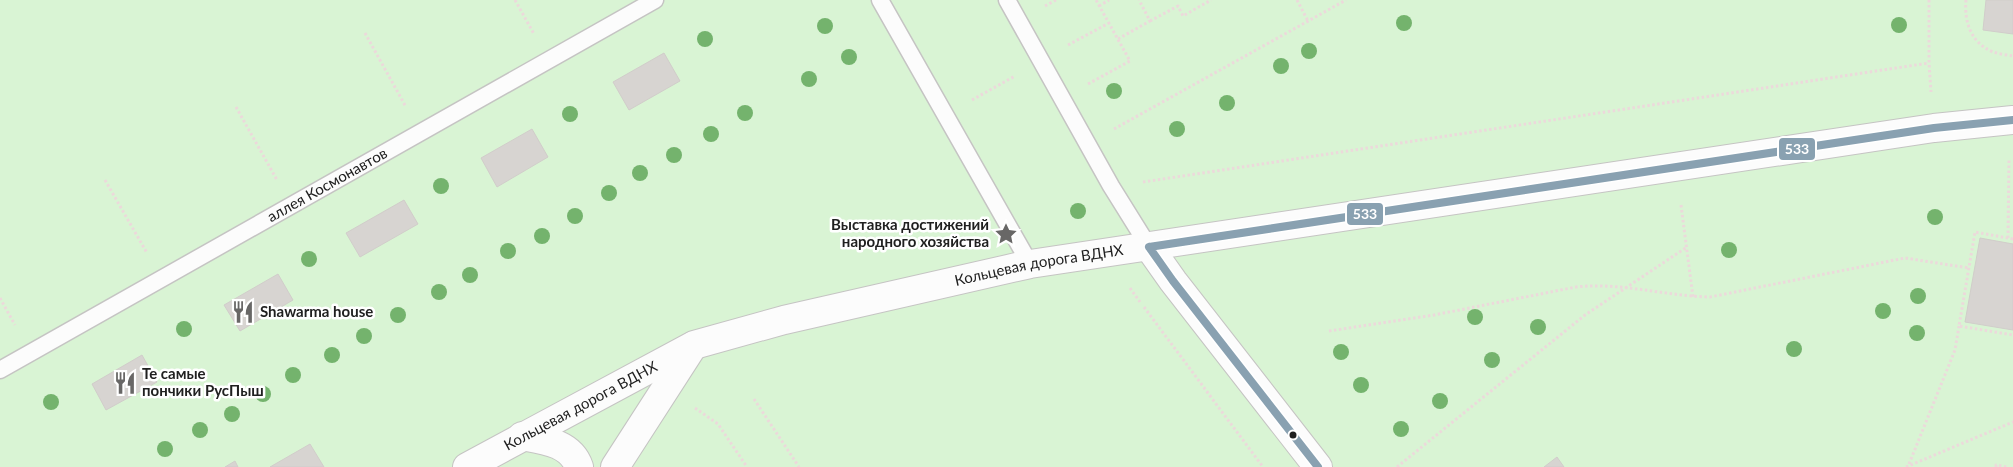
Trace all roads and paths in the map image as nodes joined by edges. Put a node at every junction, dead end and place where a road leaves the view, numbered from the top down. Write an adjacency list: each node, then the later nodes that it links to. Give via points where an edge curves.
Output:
1 (515, 0): 19 (path)
2 (655, 0): 19 (lane, аллея Космонавтов)
3 (880, 0): 36 (lane)
4 (1007, 0): 22 (lane)
5 (1096, 0): 13 (path)
6 (1109, 0): 13 (path)
7 (1139, 0): 14 (path)
8 (1212, 0): 14 (path, via 1183,16 1178,6)
9 (1297, 0): 15 (path)
10 (1346, 0): 15 (path)
11 (1929, 0): 20 (path)
12 (1966, 0): 18 (path, via 1968,29 1976,40 1993,52)
13 (1099, 6): 17 (path)
14 (1150, 21): 17 (path)
15 (1308, 21): 26 (path)
16 (365, 34): 25 (path)
17 (1118, 39): 22 (path, via 1130,60)
18 (2013, 56)
19 (549, 61): 25 (lane, аллея Космонавтов)
20 (1929, 63): 21 (path); 29 (path)
21 (1931, 96)
22 (1062, 98): 26 (lane)
23 (236, 107): 31 (path)
24 (2013, 120): 34 (street, Кольцевая дорога ВДНХ, via 1934,128)
25 (420, 133): 31 (lane, аллея Космонавтов)
26 (1087, 144): 29 (lane)
27 (2008, 159): 32 (path)
28 (105, 180): 38 (path)
29 (1111, 186): 34 (lane)
30 (1681, 205): 35 (path)
31 (291, 206): 38 (lane, аллея Космонавтов)
32 (2008, 238): 33 (path); 37 (path, via 1975,232)
33 (2013, 239)
34 (1149, 247): 36 (street, Кольцевая дорога ВДНХ); 58 (street)
35 (1687, 247): 39 (path); 41 (path)
36 (1030, 264): 45 (street, Кольцевая дорога ВДНХ, via 784,320)
37 (1969, 268): 41 (path, via 1905,258 1710,297); 42 (path)
38 (160, 278): 46 (lane, аллея Космонавтов)
39 (1626, 287): 41 (path); 43 (path, via 1600,284 1576,287 1434,315); 59 (path, via 1585,315)
40 (1130, 288): 57 (path)
41 (1692, 296)
42 (1959, 326): 44 (path); 51 (path, via 1955,350)
43 (1329, 331)
44 (2013, 335)
45 (694, 344): 47 (street, Кольцевая дорога ВДНХ); 50 (street, Кольцевая дорога ВДНХ)
46 (0, 370)
47 (666, 388): 54 (street, Кольцевая дорога ВДНХ); 55 (path, via 718,424)
48 (754, 399): 56 (path)
49 (2013, 422): 51 (path)
50 (522, 436): 52 (street, Кольцевая дорога ВДНХ); 53 (street, via 555,442 576,459)
51 (1907, 466)
52 (467, 467)
53 (578, 467)
54 (616, 467)
55 (747, 467)
56 (800, 467)
57 (1263, 467)
58 (1318, 467)
59 (1397, 467)
60 (1996, 467): 61 (path)
61 (2007, 467)

